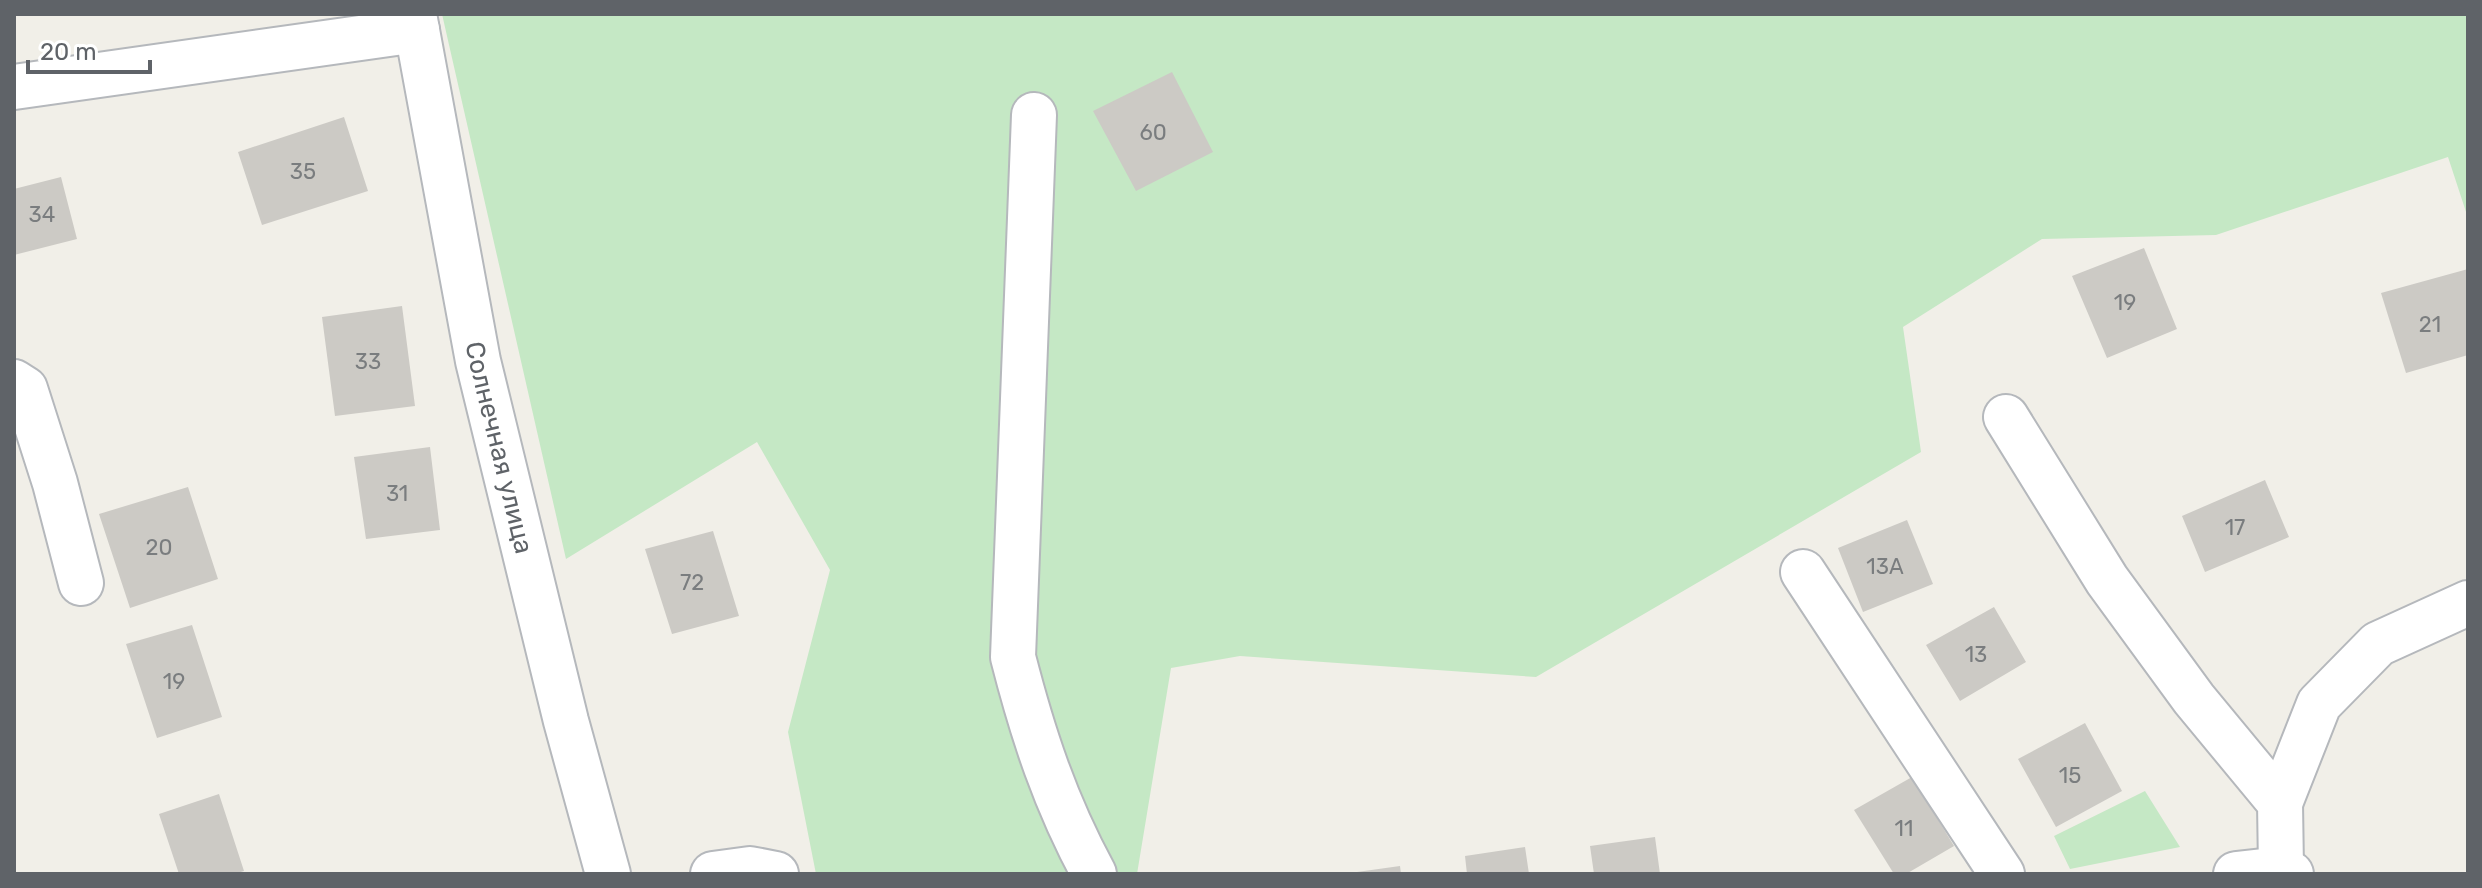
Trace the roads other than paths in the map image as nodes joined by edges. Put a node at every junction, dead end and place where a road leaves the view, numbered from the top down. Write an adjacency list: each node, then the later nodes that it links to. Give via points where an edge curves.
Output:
1 (415, 22): 2 (street); 11 (street, Солнечная улица, via 478,361)
2 (14, 87)
3 (1034, 115): 14 (street, via 1013,657 1032,732)
4 (14, 382): 7 (street, via 25,389)
5 (2006, 417): 9 (street, via 2107,580 2194,699)
6 (1803, 572): 15 (street)
7 (81, 583)
8 (2467, 601): 9 (street, via 2378,644 2319,704)
9 (2280, 803): 10 (street)
10 (2286, 872): 16 (street)
11 (608, 874)
12 (713, 874): 13 (street, via 750,869)
13 (776, 874)
14 (1094, 874)
15 (2002, 874)
16 (2236, 874)

